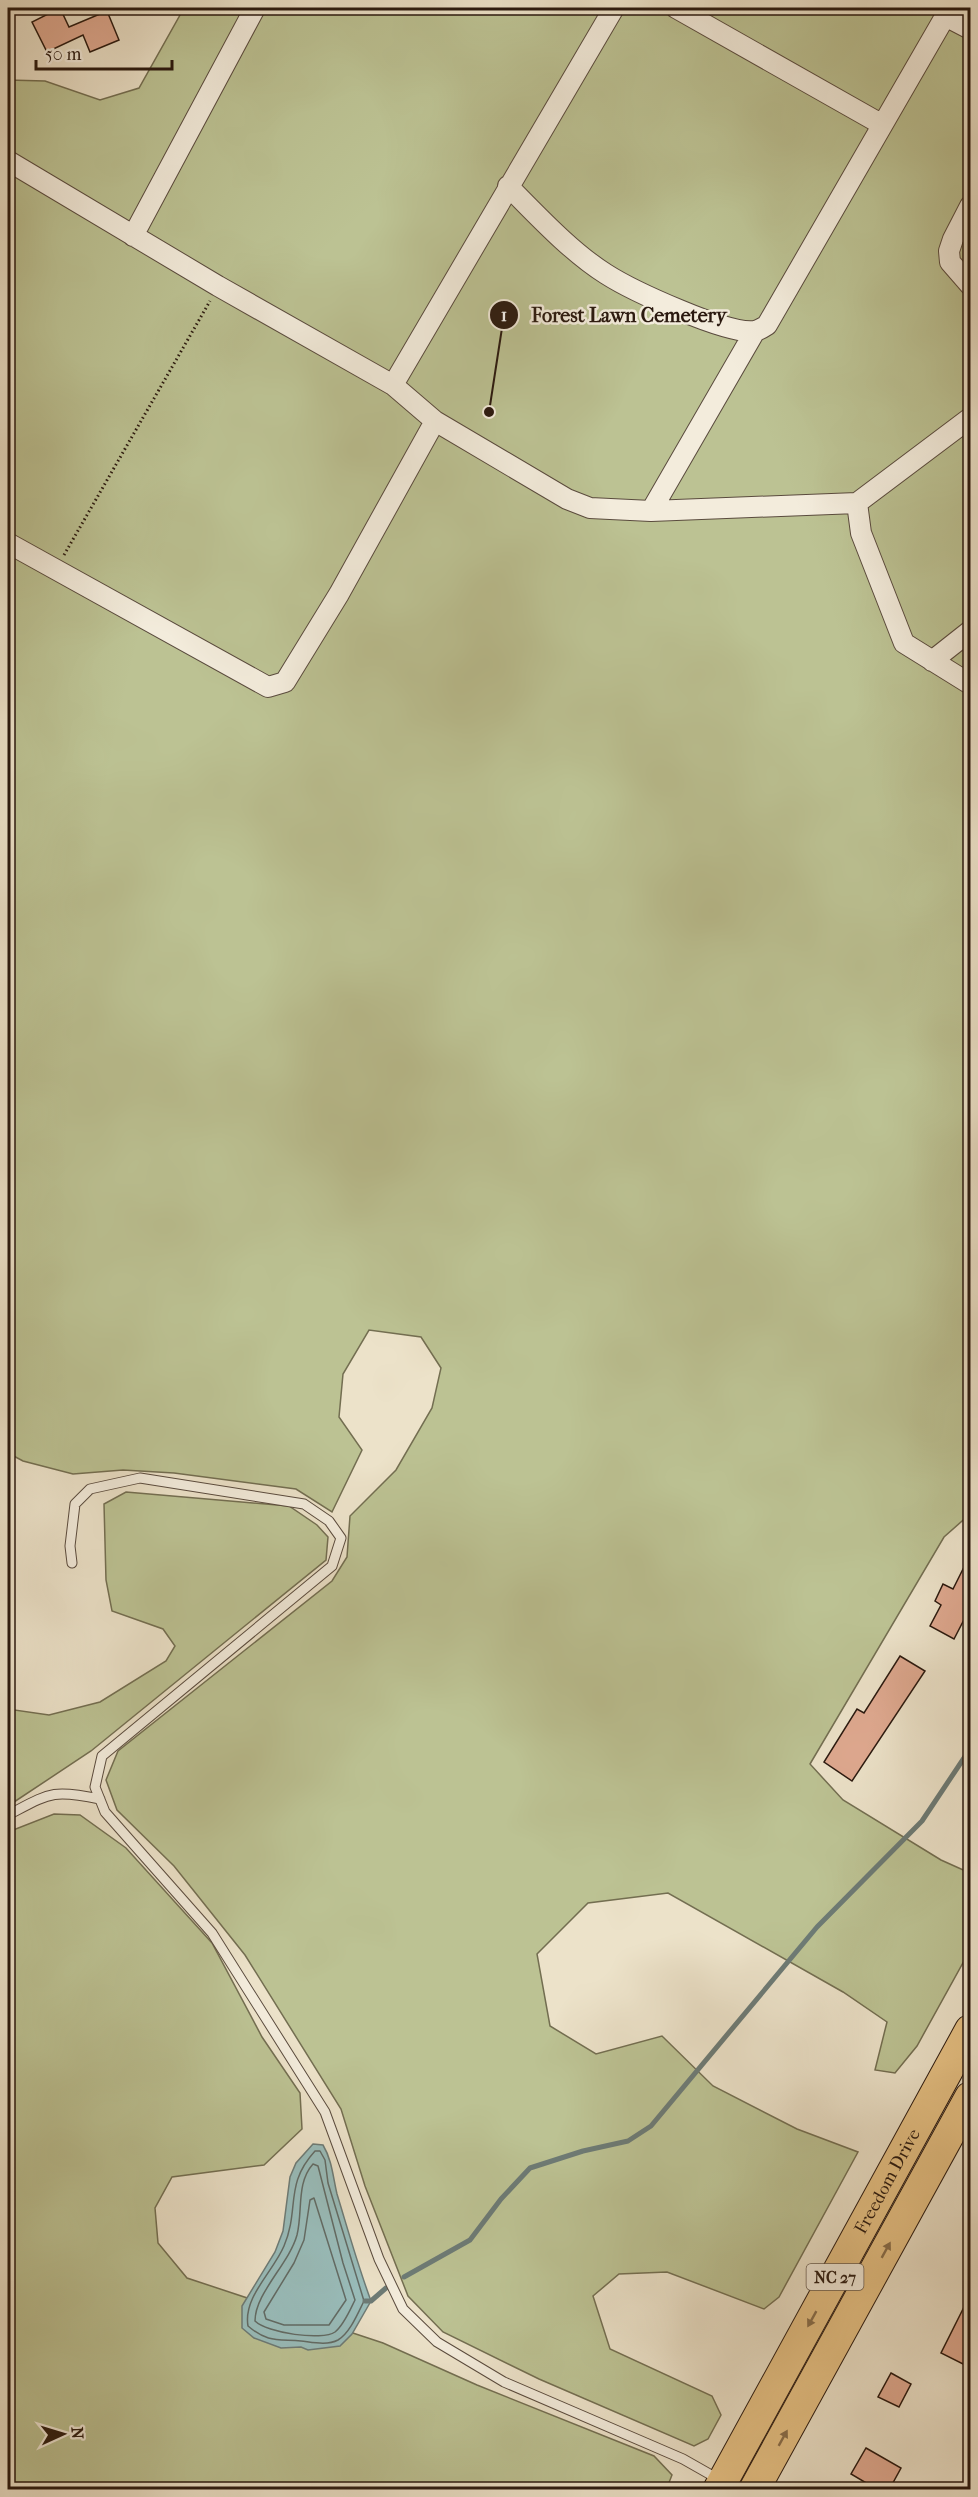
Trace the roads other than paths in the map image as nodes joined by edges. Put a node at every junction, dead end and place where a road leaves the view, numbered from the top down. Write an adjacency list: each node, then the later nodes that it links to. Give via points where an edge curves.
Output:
1 (255, 8): 10 (street)
2 (614, 8): 8 (street)
3 (676, 8): 6 (street)
4 (947, 12): 5 (street); 6 (street)
5 (970, 29)
6 (881, 124): 12 (street, via 767,325)
7 (8, 166): 10 (street, via 10,162)
8 (508, 186): 12 (street, via 544,223 606,274 676,310 732,328); 13 (street)
9 (970, 206): 11 (street, via 949,250 950,262)
10 (133, 236): 13 (street)
11 (970, 285)
12 (755, 331): 17 (street)
13 (393, 385): 15 (street)
14 (970, 418): 16 (street)
15 (435, 421): 17 (street, via 567,500 590,508); 18 (street, via 285,682 268,687)
16 (857, 503): 17 (street); 20 (street, via 861,533 904,643)
17 (651, 511)
18 (8, 543)
19 (970, 631): 20 (street)
20 (932, 661): 21 (street)
21 (970, 684)
22 (72, 1563): 23 (lane, via 75,1504 90,1489 140,1478 304,1504 329,1521 341,1538 332,1566 102,1756 95,1787)
23 (100, 1798): 24 (lane, via 64,1791); 28 (lane, via 105,1812 212,1933 325,2112 379,2259 403,2309 437,2342 504,2382 683,2459)
24 (8, 1815)
25 (970, 2030): 26 (main road, Freedom Drive / NC 27)
26 (961, 2069): 28 (main road, Freedom Drive / NC 27, one-way to 28)
27 (970, 2097): 29 (main road, Freedom Drive / NC 27, one-way to 27)
28 (720, 2485)
29 (754, 2490)

